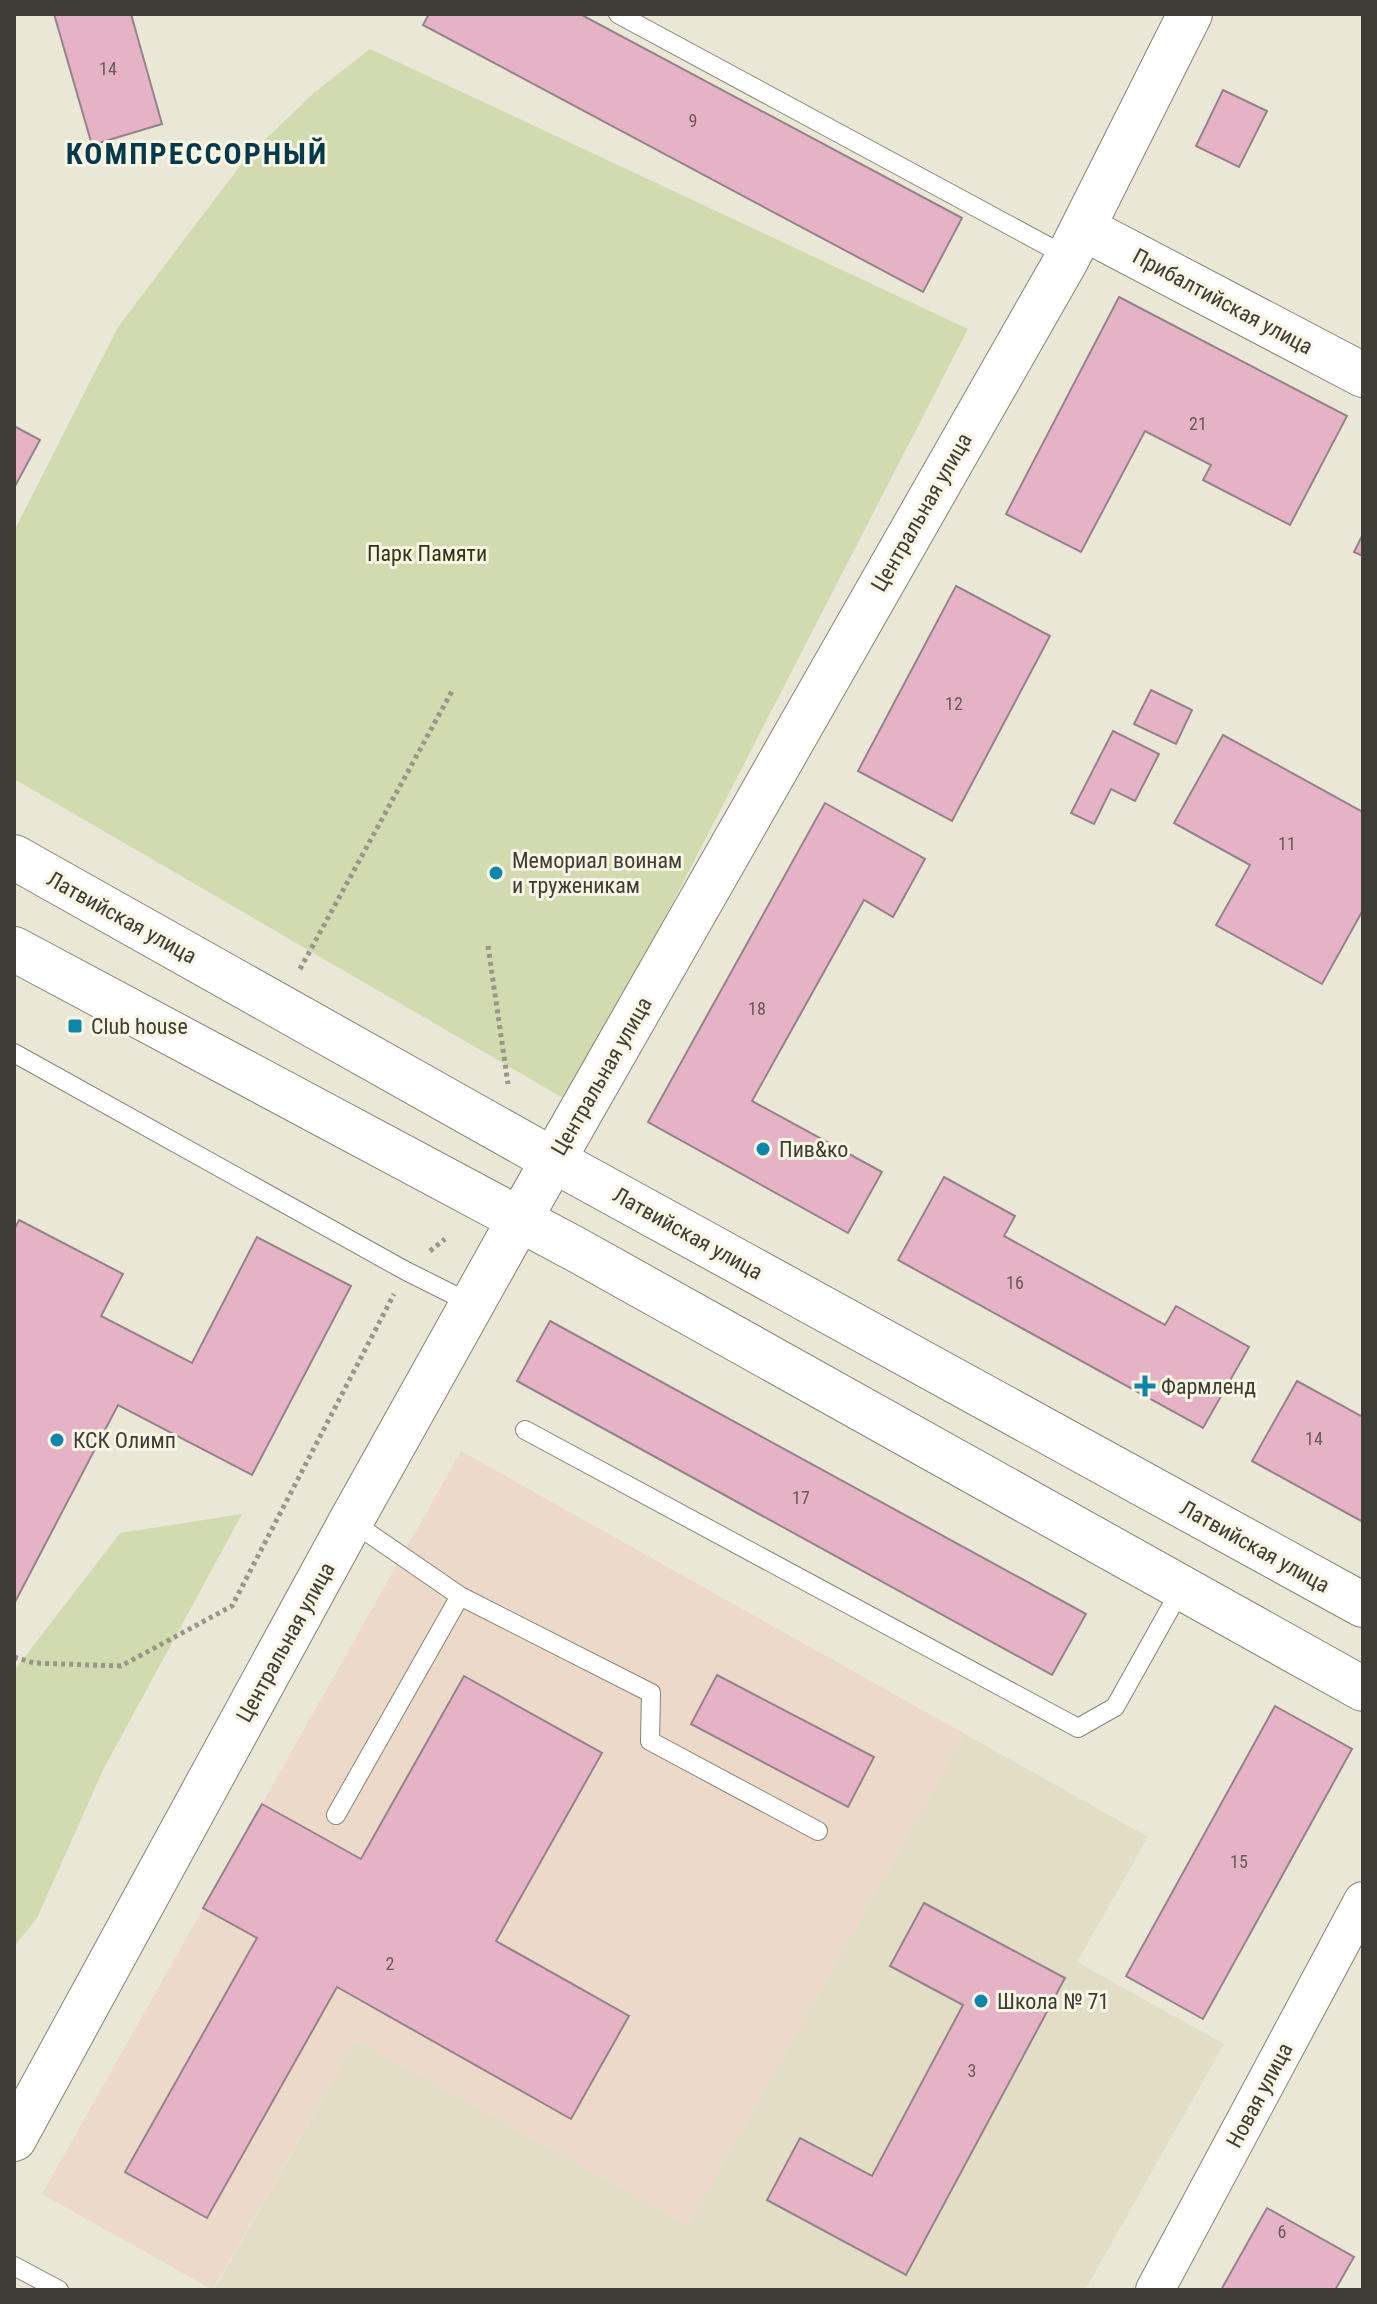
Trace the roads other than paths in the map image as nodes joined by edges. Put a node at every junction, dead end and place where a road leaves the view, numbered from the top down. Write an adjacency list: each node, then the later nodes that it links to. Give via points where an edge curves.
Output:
1 (618, 14): 3 (lane)
2 (1190, 14): 3 (street, Центральная улица)
3 (1075, 242): 4 (street, Прибалтийская улица); 8 (street, Центральная улица)
4 (1363, 375)
5 (14, 857): 8 (street, Латвийская улица)
6 (14, 949): 9 (street)
7 (14, 1053): 10 (lane)
8 (553, 1160): 9 (street, Центральная улица); 15 (street, Латвийская улица)
9 (519, 1220): 10 (street, Центральная улица); 13 (street)
10 (472, 1304): 12 (street, Центральная улица)
11 (525, 1430): 13 (lane, via 1078,1728 1115,1707)
12 (351, 1521): 14 (lane); 20 (street, Центральная улица)
13 (1181, 1589): 16 (street)
14 (460, 1596): 17 (lane); 18 (lane, via 651,1693 650,1741)
15 (1363, 1605)
16 (1363, 1689)
17 (336, 1815)
18 (818, 1831)
19 (1363, 1901): 23 (street, Новая улица)
20 (14, 2139)
21 (14, 2266): 22 (lane)
22 (59, 2290)
23 (1155, 2290)

